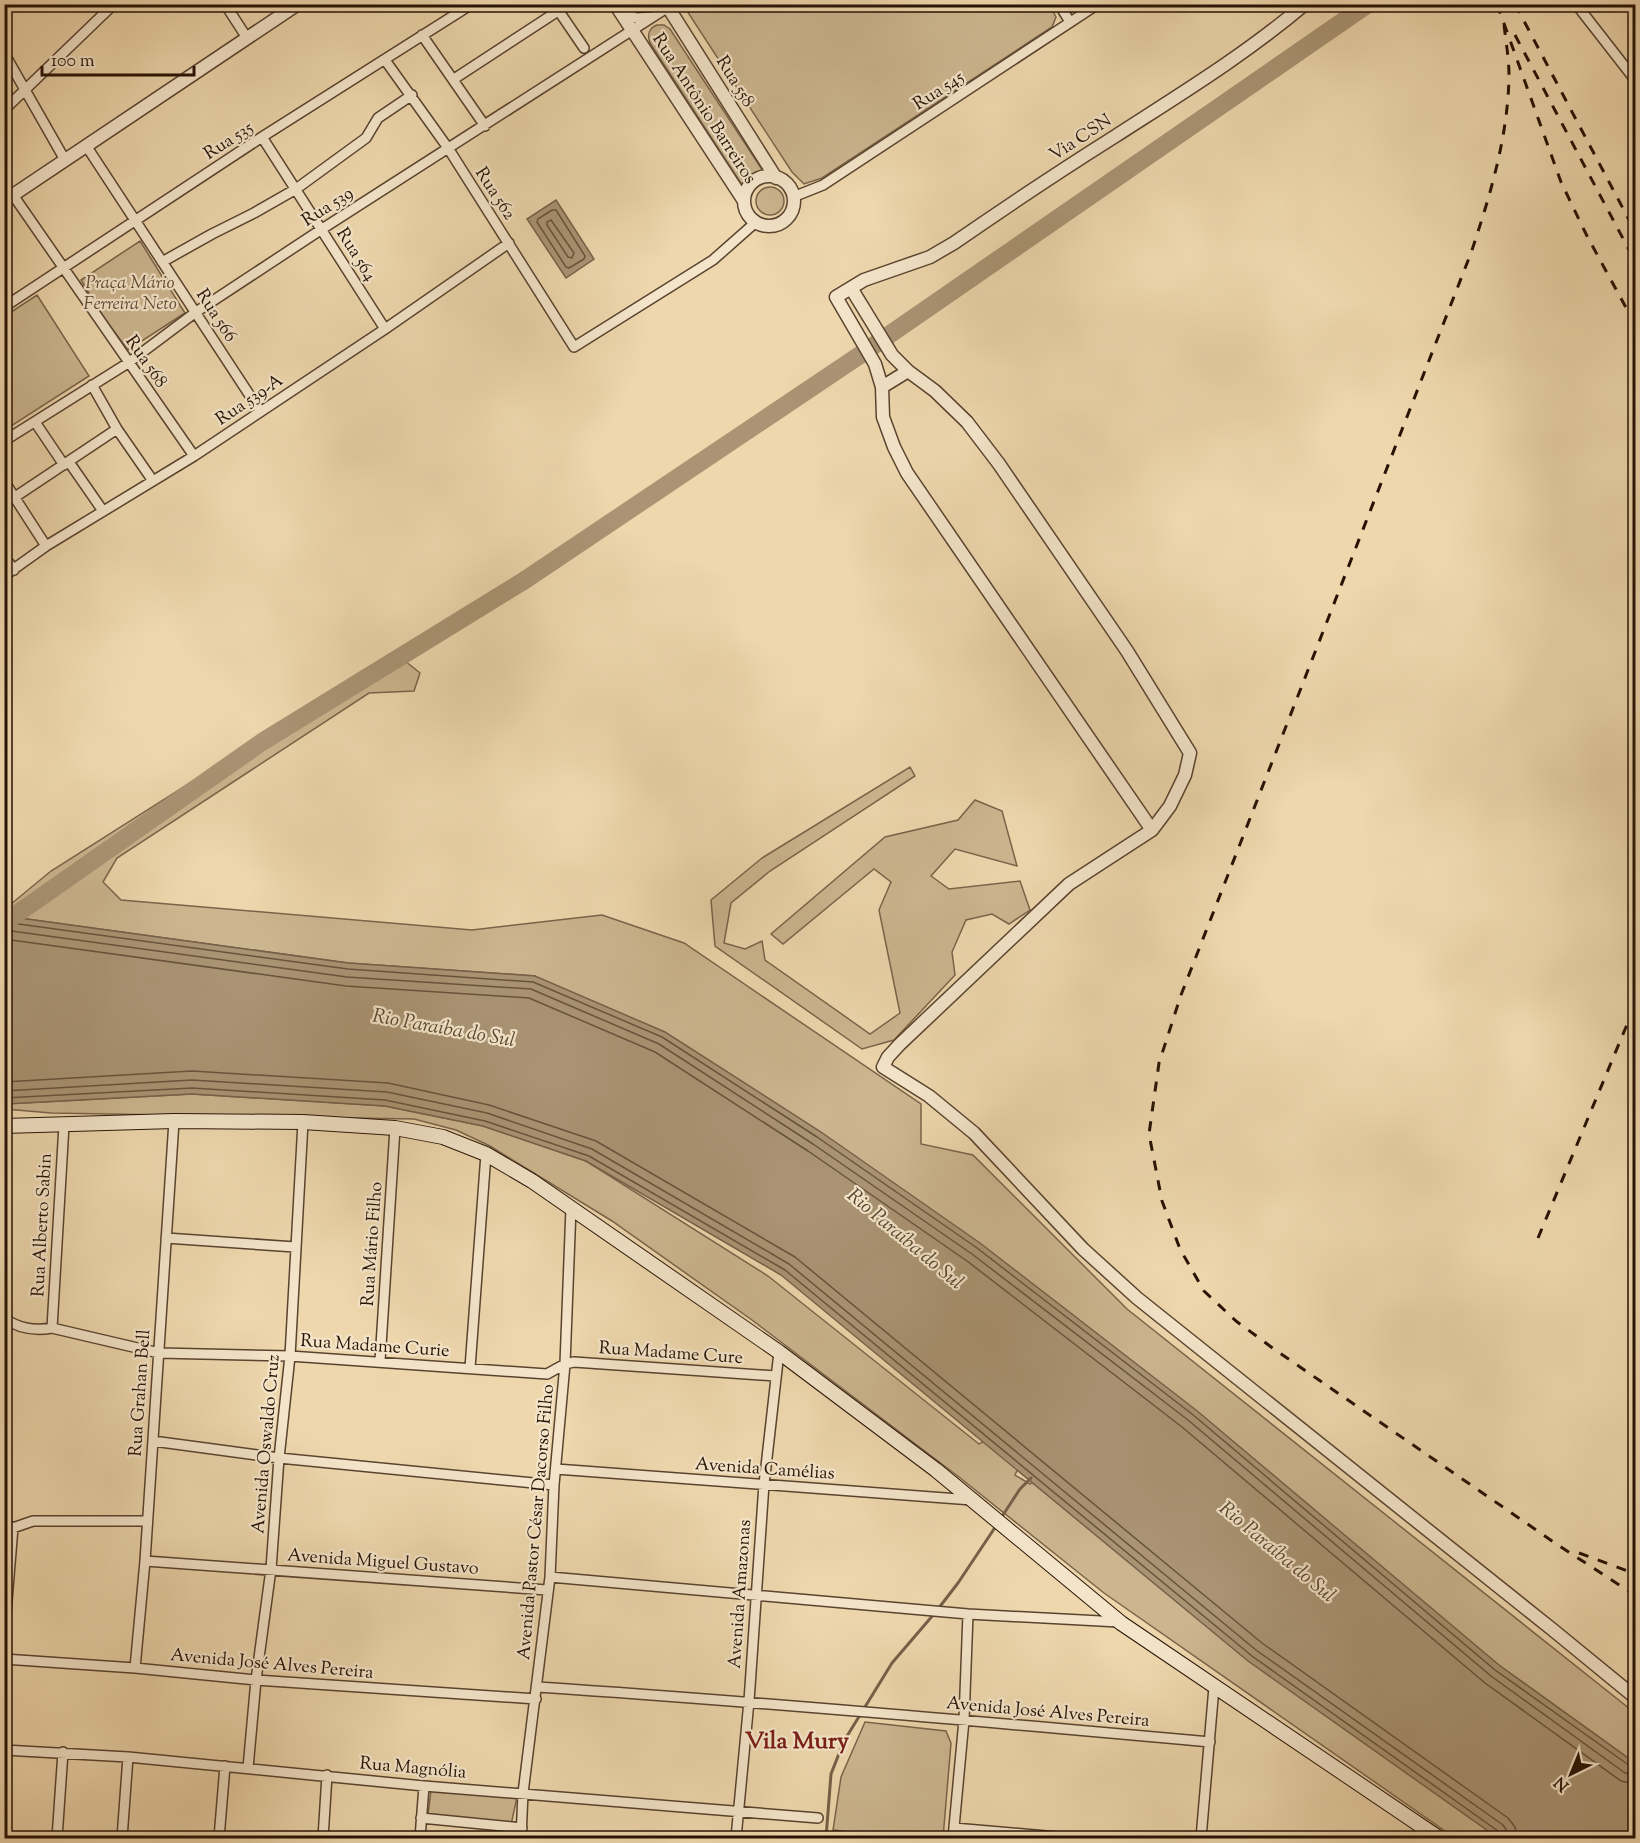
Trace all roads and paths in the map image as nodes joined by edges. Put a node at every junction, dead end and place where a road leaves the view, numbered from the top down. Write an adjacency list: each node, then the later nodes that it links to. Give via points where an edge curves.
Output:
1 (114, 4): 22 (street)
2 (225, 4): 16 (street)
3 (298, 4): 16 (street)
4 (472, 4): 15 (street, Rua 535)
5 (1059, 4): 13 (street)
6 (1098, 4): 13 (street, Rua 545)
7 (1305, 4): 41 (street, Via CSN, via 1254,46 954,243 930,257)
8 (617, 6): 12 (street, via 636,18); 14 (street, Rua Antônio Barreiros)
9 (669, 6): 12 (street, Rua 539); 30 (street, Rua 558)
10 (556, 8): 17 (street); 20 (street)
11 (1578, 8): 21 (street)
12 (655, 16): 14 (street, Rua 539)
13 (1070, 22): 32 (street, Rua 545, via 823,185)
14 (633, 32): 25 (street, Rua 539); 34 (street, Rua Antônio Barreiros)
15 (423, 35): 19 (street, Rua 535); 20 (street)
16 (248, 38): 27 (street)
17 (584, 48)
18 (4, 53): 22 (street)
19 (385, 60): 23 (street, Rua 562); 26 (street, Rua 535)
20 (454, 79): 25 (street)
21 (1635, 81)
22 (26, 90): 24 (street); 29 (street)
23 (412, 95): 28 (street, Rua 562); 31 (street, via 378,118 366,138)
24 (4, 111)
25 (485, 126): 28 (street, Rua 539)
26 (262, 137): 31 (street, Rua 564); 35 (street, Rua 535)
27 (87, 147): 29 (street); 35 (street, Rua 566)
28 (448, 148): 37 (street, Rua 539); 38 (street, Rua 562)
29 (64, 160): 33 (street)
30 (776, 178): 32 (street, via 787,185); 34 (street, via 754,182)
31 (296, 189): 37 (street, Rua 564); 39 (street)
32 (794, 197): 36 (street, via 785,220 771,226)
33 (9, 198): 40 (street, Rua 568)
34 (744, 201): 36 (street)
35 (135, 220): 39 (street, Rua 566); 40 (street, Rua 535)
36 (756, 222): 38 (street, Rua 562, via 713,260 574,347)
37 (322, 229): 43 (street, Rua 539); 44 (street, Rua 564)
38 (509, 243): 44 (street, Rua 539-A)
39 (162, 262): 43 (street, Rua 566)
40 (63, 268): 42 (street, Rua 535); 45 (street, Rua 568)
41 (851, 288): 46 (street, via 892,355); 48 (street, Via CSN, via 836,297 875,364)
42 (4, 307)
43 (196, 312): 45 (street, Rua 539); 49 (street, Rua 566)
44 (385, 329): 49 (street, Rua 539-A)
45 (128, 363): 47 (street, Rua 539); 53 (street, Rua 568)
46 (908, 371): 48 (street); 63 (street, via 967,422 999,464 1127,651 1190,753 1185,775 1170,806)
47 (92, 385): 50 (street, Rua 539); 51 (street)
48 (882, 387): 63 (street, via 884,417 907,473)
49 (260, 411): 53 (street, Rua 539-A)
50 (35, 422): 52 (street, Rua 539); 54 (street)
51 (117, 429): 54 (street); 56 (street)
52 (4, 441)
53 (194, 456): 56 (street, Rua 539-A)
54 (67, 463): 57 (street); 58 (street)
55 (4, 481): 57 (street)
56 (153, 481): 58 (street, Rua 539-A)
57 (15, 497): 59 (street)
58 (103, 511): 59 (street, Rua 539-A)
59 (46, 546): 61 (street, Rua 539-A)
60 (4, 556): 61 (street)
61 (14, 570): 62 (street, Rua 539-A)
62 (4, 576)
63 (1152, 830): 103 (street, via 1069,884 900,1044 883,1067 929,1096 974,1133 1083,1250 1137,1298)
64 (174, 1121): 65 (main road); 66 (main road); 71 (street, Rua Grahan Bell)
65 (303, 1122): 68 (main road); 72 (street, Avenida Oswaldo Cruz)
66 (64, 1125): 67 (main road); 74 (street, Rua Alberto Sabin)
67 (4, 1126)
68 (395, 1128): 69 (main road, via 443,1137); 78 (street, Rua Mário Filho)
69 (486, 1154): 70 (main road); 80 (street)
70 (571, 1208): 75 (main road); 79 (street, Avenida Pastor César Dacorso Filho)
71 (166, 1238): 72 (street); 76 (street, Rua Grahan Bell)
72 (295, 1247): 77 (street, Avenida Oswaldo Cruz)
73 (4, 1318): 74 (street, Rua Madame Curie, via 24,1329)
74 (52, 1328): 76 (street, Rua Madame Curie)
75 (779, 1352): 81 (street, Avenida Amazonas); 87 (main road)
76 (159, 1353): 77 (street, Rua Madame Curie); 82 (street, Rua Grahan Bell)
77 (290, 1356): 78 (street, Rua Madame Curie); 83 (street, Avenida Oswaldo Cruz)
78 (380, 1361): 80 (street, Rua Madame Curie)
79 (565, 1364): 80 (street, Rua Madame Curie, via 547,1374); 81 (street, Rua Madame Cure); 84 (street, Avenida Pastor César Dacorso Filho)
80 (470, 1368)
81 (774, 1376): 85 (street, Avenida Amazonas)
82 (153, 1441): 83 (street); 88 (street, Rua Grahan Bell)
83 (279, 1458): 86 (street); 91 (street, Avenida Oswaldo Cruz)
84 (556, 1469): 85 (street, Avenida Camélias); 86 (street, Avenida Pastor César Dacorso Filho)
85 (764, 1484): 87 (street, Avenida Camélias); 94 (street, Avenida Amazonas)
86 (554, 1485): 92 (street, Avenida Pastor César Dacorso Filho)
87 (972, 1500): 96 (main road)
88 (147, 1521): 89 (street, via 33,1521); 90 (street, Rua Grahan Bell)
89 (9, 1529): 97 (street)
90 (145, 1561): 91 (street, Avenida Miguel Gustavo); 99 (street, Rua Grahan Bell)
91 (271, 1569): 93 (street, Avenida Miguel Gustavo); 100 (street, Avenida Oswaldo Cruz)
92 (550, 1577): 93 (street, Avenida Pastor César Dacorso Filho); 94 (street)
93 (547, 1590): 101 (street, Avenida Pastor César Dacorso Filho)
94 (755, 1596): 95 (street); 105 (street, Avenida Amazonas)
95 (968, 1614): 96 (street); 106 (street)
96 (1121, 1623): 102 (main road)
97 (4, 1638)
98 (4, 1659): 99 (street, Avenida José Alves Pereira)
99 (135, 1668): 100 (street, Avenida José Alves Pereira)
100 (256, 1680): 104 (street, Avenida José Alves Pereira); 112 (street, Avenida Oswaldo Cruz)
101 (538, 1687): 104 (street, Avenida Pastor César Dacorso Filho); 105 (street)
102 (1214, 1687): 107 (street); 131 (main road)
103 (1635, 1698)
104 (536, 1699): 115 (street, Avenida Pastor César Dacorso Filho)
105 (749, 1701): 106 (street, Avenida José Alves Pereira); 116 (street, Avenida Amazonas)
106 (964, 1720): 107 (street, Avenida José Alves Pereira); 120 (street)
107 (1210, 1742): 130 (street)
108 (4, 1750): 109 (street, Rua Magnólia)
109 (63, 1752): 110 (street, Rua Magnólia); 121 (street)
110 (128, 1757): 111 (street, Rua Magnólia); 122 (street)
111 (225, 1766): 112 (street, Rua Magnólia); 123 (street)
112 (248, 1768): 113 (street, Rua Magnólia)
113 (327, 1775): 114 (street, Rua Magnólia); 124 (street)
114 (424, 1786): 115 (street, Rua Magnólia); 117 (street)
115 (524, 1793): 116 (street, Rua Magnólia); 119 (street, Avenida Pastor César Dacorso Filho)
116 (739, 1811): 118 (street, Rua Magnólia); 127 (street, Avenida Amazonas)
117 (421, 1818): 119 (street); 125 (street)
118 (818, 1818)
119 (522, 1828): 126 (street, Avenida Pastor César Dacorso Filho)
120 (954, 1828): 128 (street); 129 (street)
121 (57, 1839)
122 (122, 1839)
123 (219, 1839)
124 (323, 1839)
125 (420, 1839)
126 (521, 1839)
127 (736, 1839)
128 (953, 1839)
129 (1069, 1839)
130 (1201, 1839)
131 (1439, 1839)

